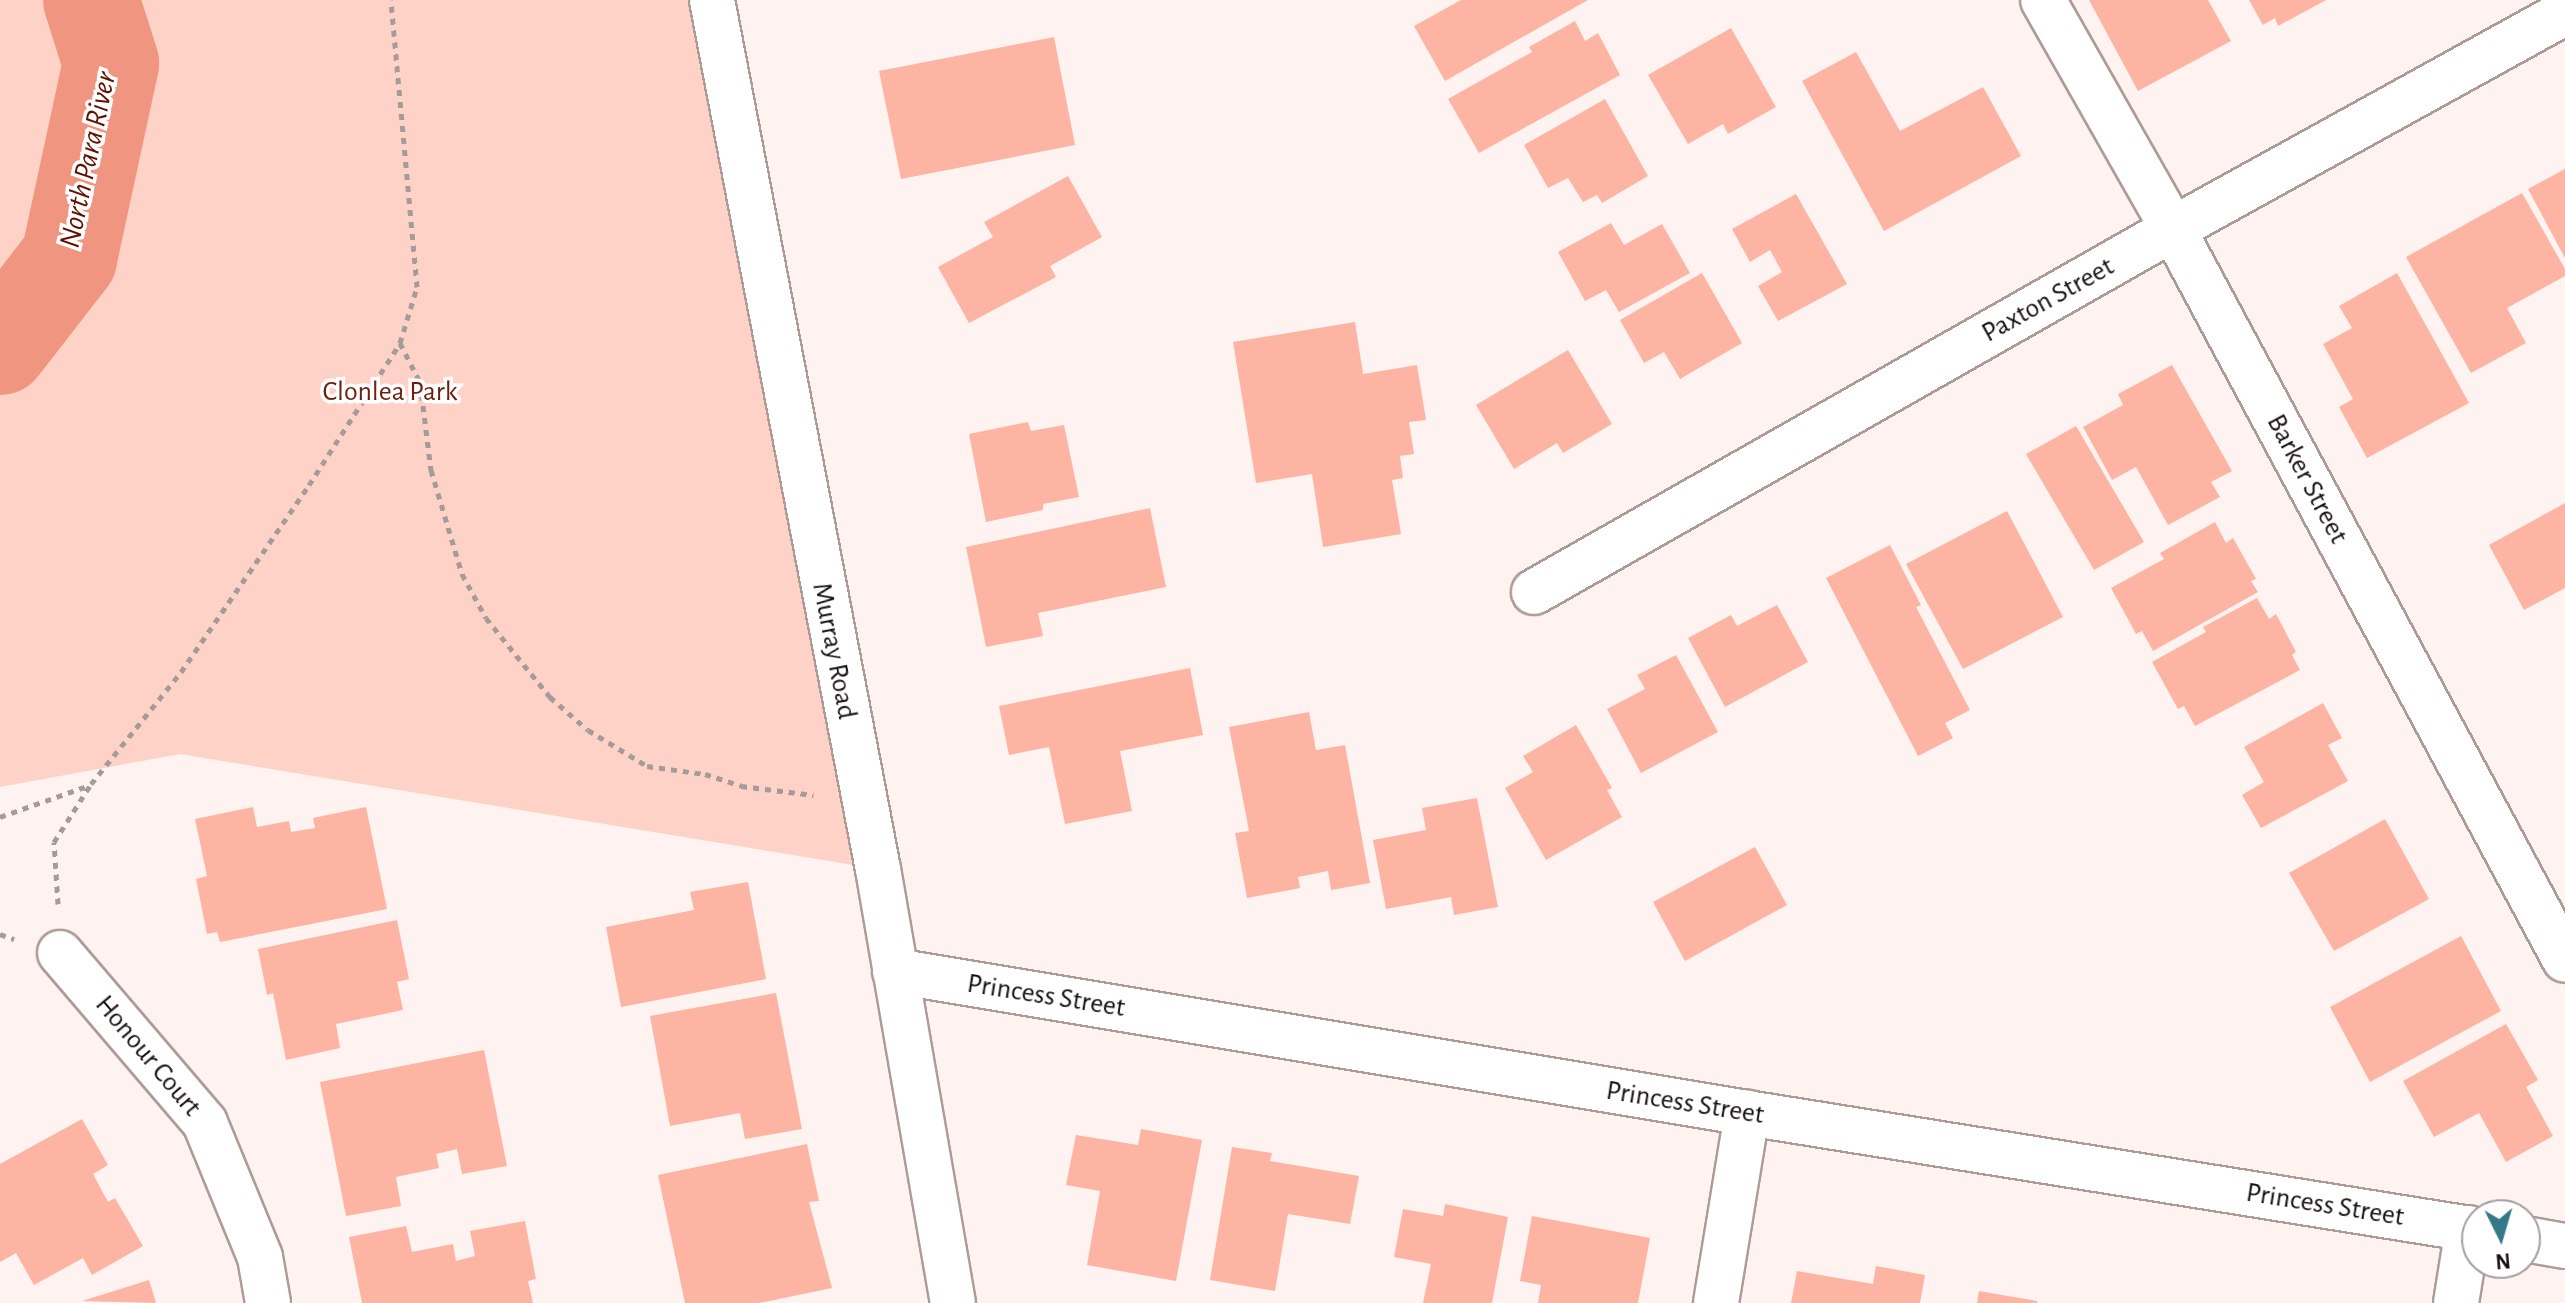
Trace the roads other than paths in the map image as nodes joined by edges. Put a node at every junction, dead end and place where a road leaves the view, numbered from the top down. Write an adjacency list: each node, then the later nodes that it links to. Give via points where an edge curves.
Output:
1 (712, 0): 8 (street, Murray Road)
2 (2043, 0): 4 (street, Barker Street)
3 (2565, 13): 4 (street, Paxton Street)
4 (2173, 229): 5 (street, Paxton Street); 7 (street, Barker Street)
5 (1534, 592)
6 (60, 953): 14 (street, Honour Court, via 205,1123 260,1257)
7 (2565, 960)
8 (895, 971): 9 (street, Princess Street); 15 (street, Murray Road)
9 (1747, 1113): 10 (street, Princess Street); 16 (street)
10 (2461, 1227)
11 (2541, 1242): 12 (street)
12 (2565, 1246)
13 (2462, 1279): 17 (street)
14 (268, 1303)
15 (953, 1303)
16 (1716, 1303)
17 (2456, 1303)

